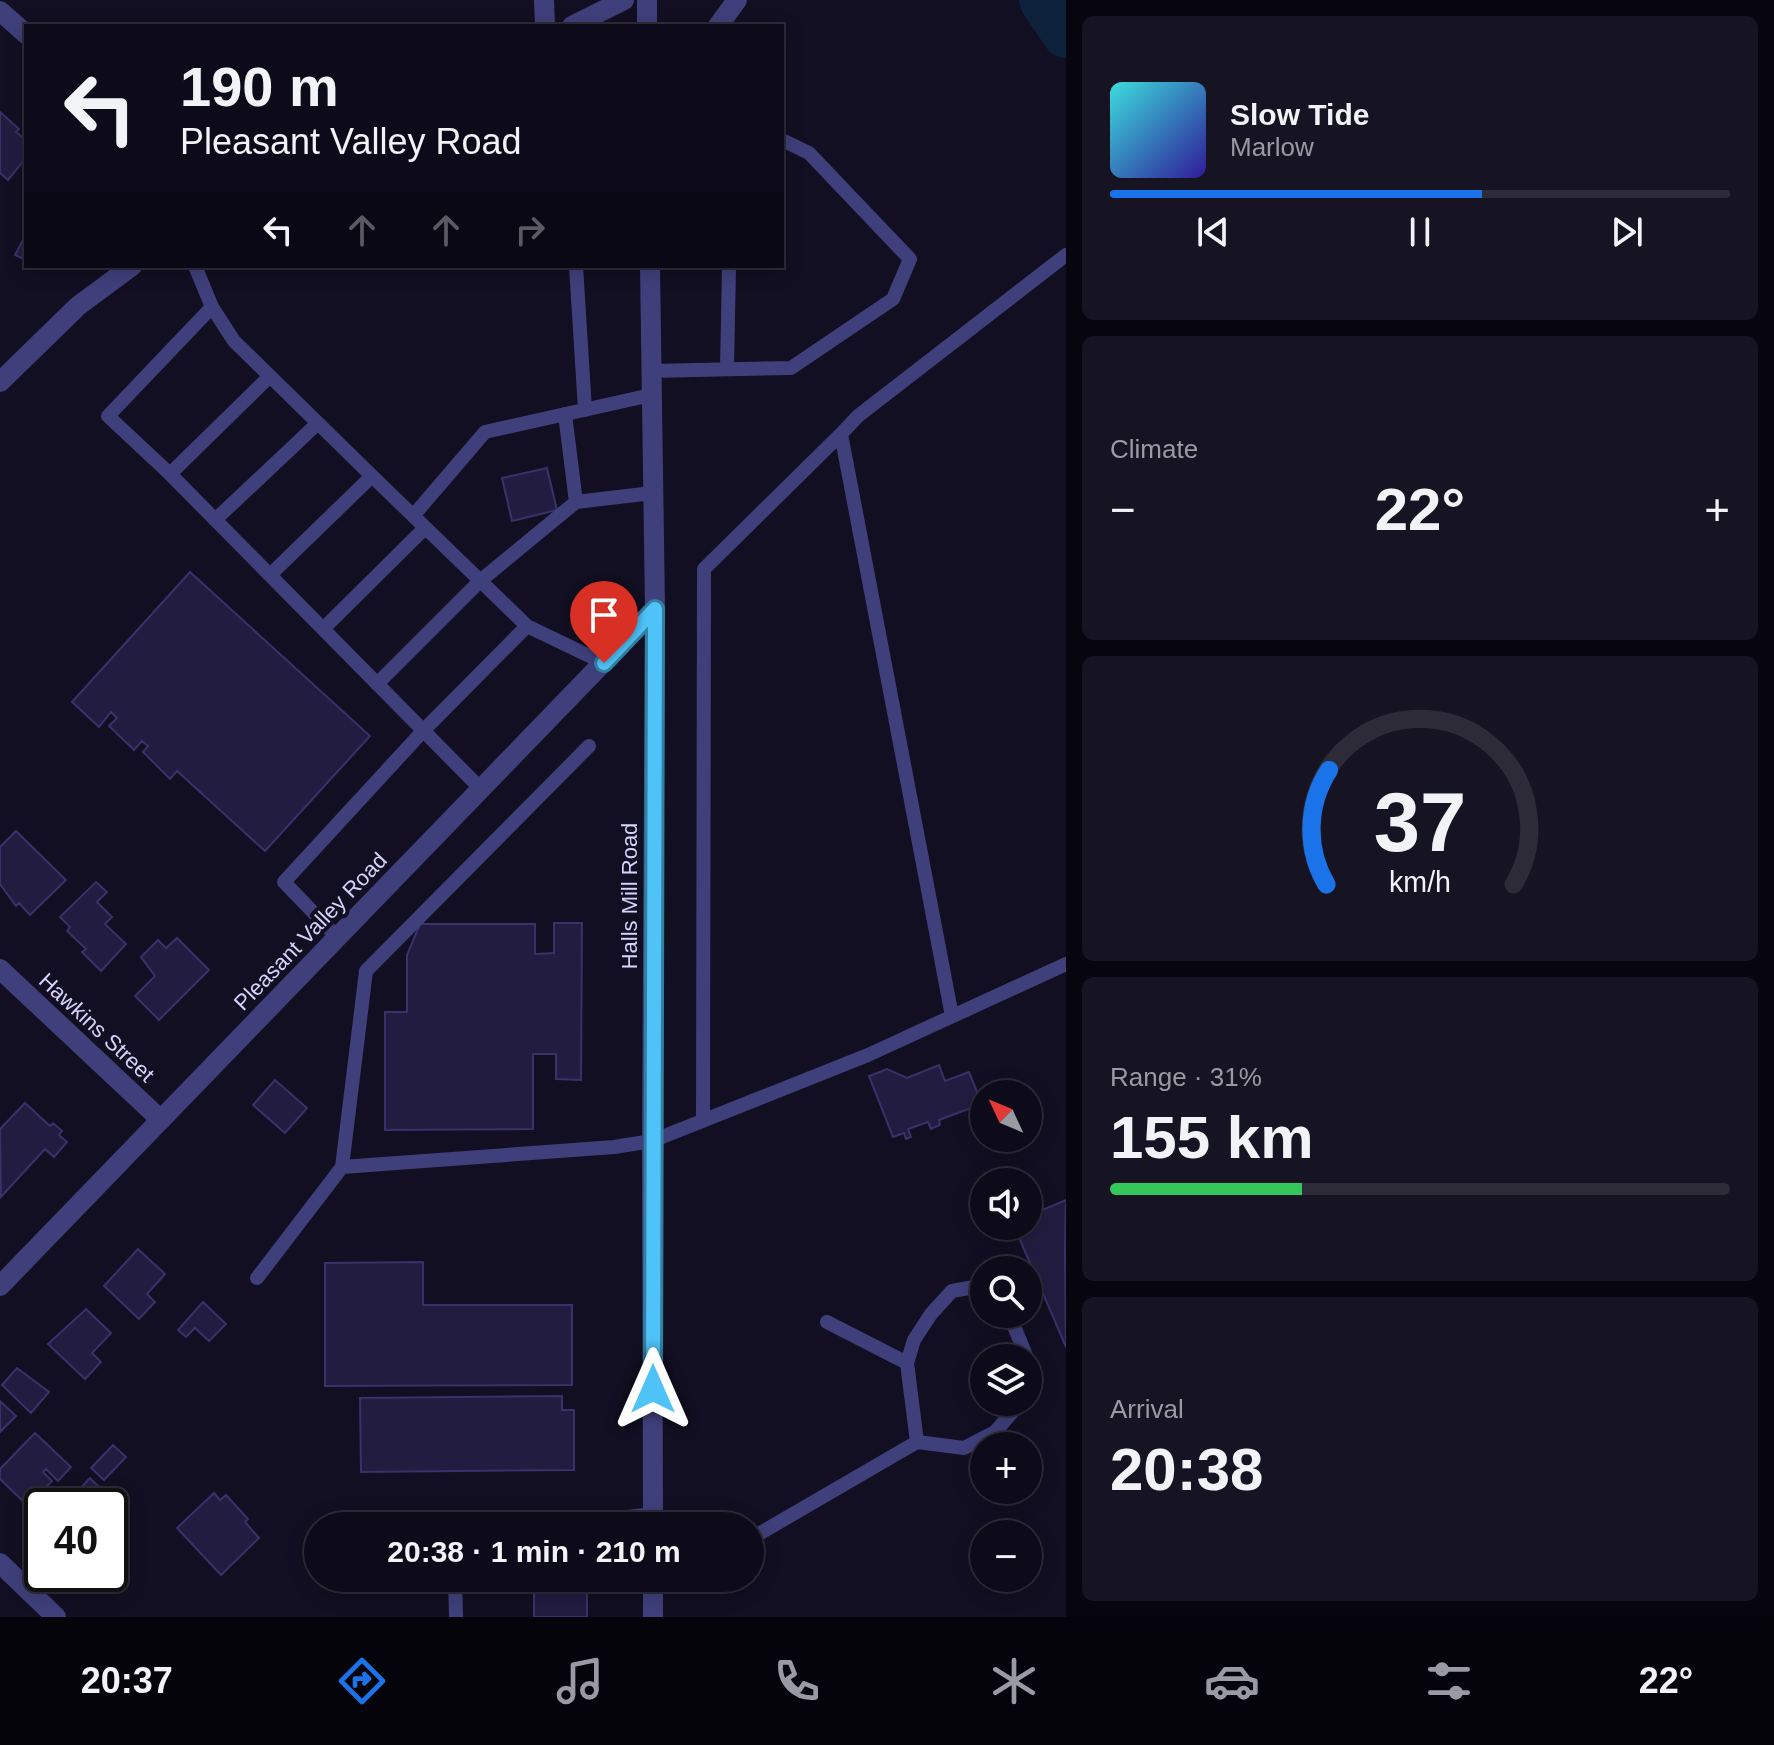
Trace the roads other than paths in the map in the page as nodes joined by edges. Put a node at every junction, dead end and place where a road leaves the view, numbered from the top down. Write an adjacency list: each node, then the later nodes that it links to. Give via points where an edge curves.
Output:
1 (544, 0): 6 (street)
2 (624, 0): 7 (street)
3 (647, 0): 8 (street)
4 (737, 0): 9 (street)
5 (0, 11): 10 (street)
6 (545, 24)
7 (576, 24)
8 (647, 24)
9 (719, 24)
10 (24, 32)
11 (784, 141): 19 (lane, via 809,153 910,259 893,299 791,368)
12 (1066, 255): 27 (lane)
13 (129, 268): 22 (street, via 78,306)
14 (196, 268): 18 (lane)
15 (576, 268): 24 (lane)
16 (650, 268): 20 (street, Halls Mill Road)
17 (729, 268): 19 (lane)
18 (212, 307): 21 (lane, via 234,341); 28 (lane, via 108,416)
19 (727, 369): 20 (lane)
20 (651, 371): 23 (street, Halls Mill Road)
21 (270, 376): 26 (lane); 28 (lane)
22 (0, 382)
23 (651, 395): 24 (lane); 30 (street, Halls Mill Road)
24 (585, 410): 25 (lane)
25 (565, 414): 31 (lane); 32 (lane, via 485,432)
26 (318, 423): 29 (lane); 33 (lane)
27 (841, 434): 48 (lane); 50 (lane, via 704,569)
28 (170, 474): 33 (lane)
29 (372, 476): 32 (lane); 35 (lane)
30 (652, 493): 31 (lane); 37 (street, Halls Mill Road)
31 (576, 502): 36 (lane)
32 (413, 516): 34 (lane)
33 (215, 520): 35 (lane)
34 (425, 528): 36 (lane); 39 (lane)
35 (270, 575): 39 (lane)
36 (480, 581): 38 (lane); 41 (lane)
37 (655, 609): 40 (street, Pleasant Valley Road); 51 (street, Halls Mill Road)
38 (527, 626): 40 (lane); 42 (lane)
39 (323, 629): 41 (lane)
40 (604, 663): 44 (street, Pleasant Valley Road)
41 (377, 684): 42 (lane)
42 (423, 731): 44 (lane); 45 (lane, via 284,882)
43 (589, 746): 52 (lane, via 366,971)
44 (480, 788): 45 (street, Pleasant Valley Road)
45 (337, 937): 49 (street, Pleasant Valley Road)
46 (1066, 964): 48 (lane)
47 (0, 969): 49 (street, Hawkins Street)
48 (952, 1016): 50 (lane)
49 (161, 1120): 54 (street, Pleasant Valley Road)
50 (703, 1121): 51 (lane)
51 (652, 1141): 52 (lane); 60 (street, Halls Mill Road)
52 (342, 1167): 53 (lane)
53 (257, 1278)
54 (0, 1286)
55 (970, 1288): 57 (lane, via 952,1291 931,1314)
56 (827, 1322): 57 (lane)
57 (907, 1363): 59 (lane)
58 (1009, 1416): 59 (lane, via 995,1432 964,1448)
59 (917, 1442): 61 (lane)
60 (653, 1512)
61 (764, 1531)
62 (0, 1563): 65 (street)
63 (455, 1592): 66 (lane)
64 (653, 1592): 67 (street)
65 (56, 1617)
66 (456, 1617)
67 (653, 1617)

